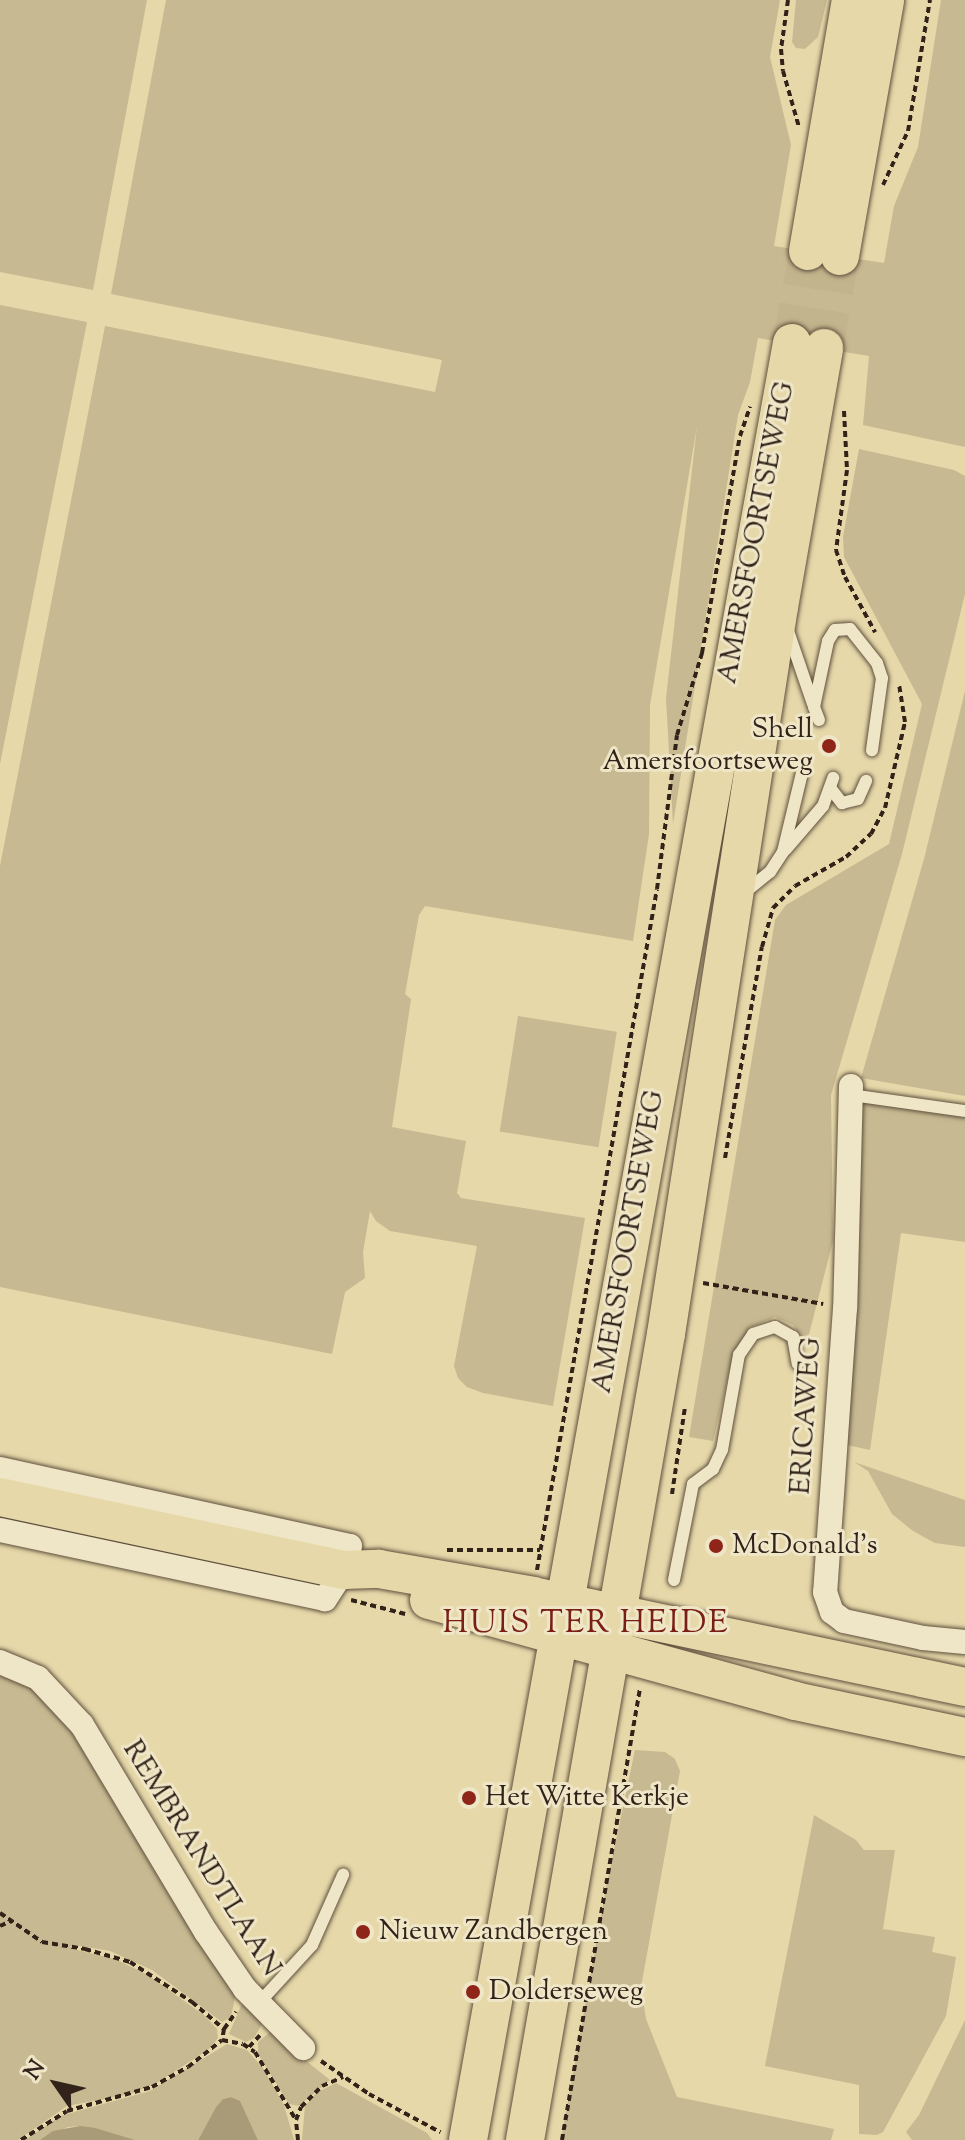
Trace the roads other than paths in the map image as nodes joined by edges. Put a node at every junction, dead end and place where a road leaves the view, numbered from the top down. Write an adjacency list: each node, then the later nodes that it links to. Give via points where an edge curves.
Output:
1 (851, 0): 2 (main road, via 824,254)
2 (885, 0)
3 (779, 607): 4 (lane, AMERSFOORTSEWEG, via 815,715 828,641 835,630 850,629 877,663 882,678); 8 (main road, AMERSFOORTSEWEG); 17 (main road, AMERSFOORTSEWEG, via 808,346)
4 (872, 750)
5 (802, 773): 7 (lane)
6 (866, 781): 7 (lane, via 858,799 842,803 832,784 804,831)
7 (783, 852): 8 (lane, via 770,872)
8 (733, 902): 18 (main road, AMERSFOORTSEWEG)
9 (851, 1090): 10 (lane); 19 (street, ERICAWEG, via 845,1308 825,1559 828,1602 844,1621)
10 (965, 1111)
11 (798, 1364): 16 (lane, via 793,1337 775,1327 753,1334 739,1355 722,1450 713,1469 693,1484)
12 (0, 1469): 15 (street, via 350,1546)
13 (0, 1497): 15 (main road)
14 (0, 1530): 15 (street, via 325,1599)
15 (344, 1570): 17 (main road, via 363,1581)
16 (674, 1580)
17 (553, 1612): 18 (main road); 26 (main road, AMERSFOORTSEWEG)
18 (625, 1642): 21 (main road); 22 (main road, via 795,1701); 27 (main road, AMERSFOORTSEWEG)
19 (965, 1642)
20 (0, 1662): 24 (street, REMBRANDTLAAN, via 38,1678 82,1725 206,1932)
21 (965, 1687)
22 (965, 1737)
23 (343, 1875): 24 (lane, via 312,1945)
24 (258, 2004): 25 (street, REMBRANDTLAAN)
25 (303, 2048)
26 (455, 2136)
27 (525, 2140)

